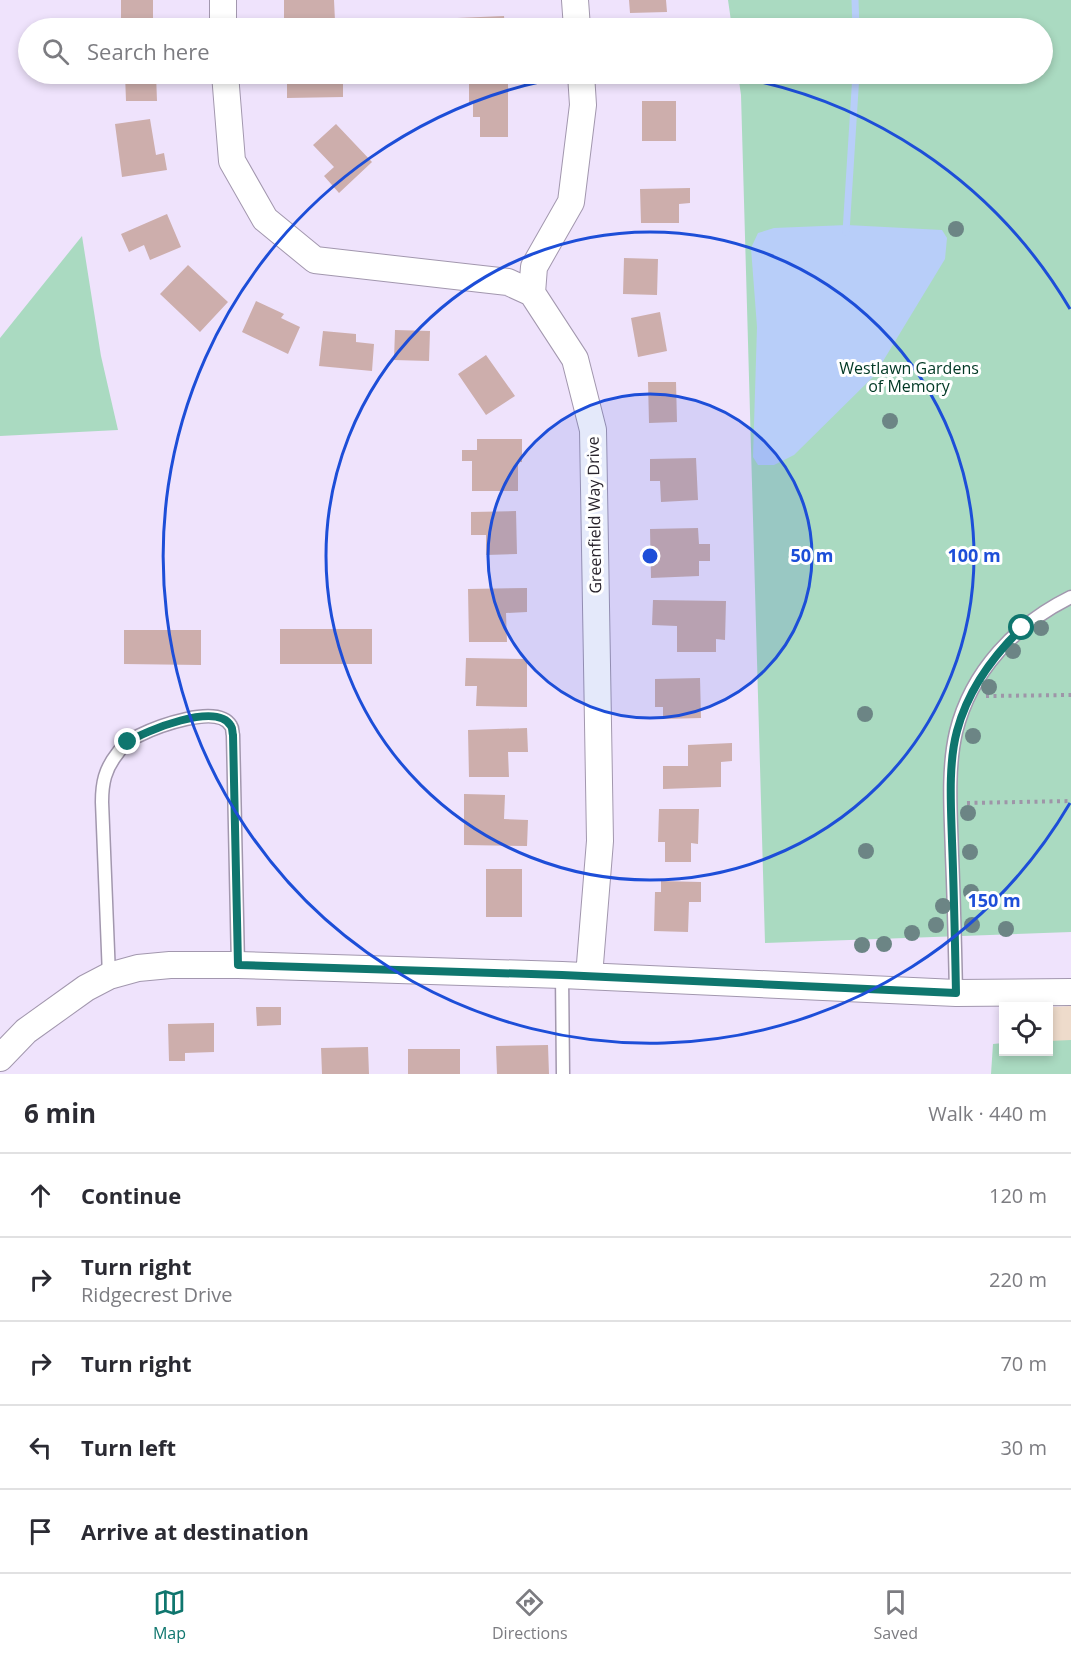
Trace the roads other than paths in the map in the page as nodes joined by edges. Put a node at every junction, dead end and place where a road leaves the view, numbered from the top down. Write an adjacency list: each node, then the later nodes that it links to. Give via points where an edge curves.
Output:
1 (223, 0): 3 (street)
2 (575, 0): 4 (street)
3 (223, 18)
4 (576, 18)
5 (226, 84): 7 (street, via 232,161 265,219 315,260 508,282)
6 (582, 84): 7 (street, via 583,105 571,202 534,267)
7 (532, 293): 12 (street, Greenfield Way Drive, via 575,359 593,430 600,841)
8 (1071, 597): 14 (lane, via 1046,610 1008,641 984,670 956,732 951,803)
9 (238, 965): 10 (street); 11 (street, via 170,965); 11 (lane, via 233,735 225,720 205,716 138,736 117,752 102,783)
10 (562, 975): 12 (street); 16 (lane)
11 (109, 976): 15 (street, via 50,1012)
12 (589, 976): 14 (street)
13 (1071, 992): 14 (street)
14 (956, 993)
15 (0, 1058)
16 (563, 1074)

